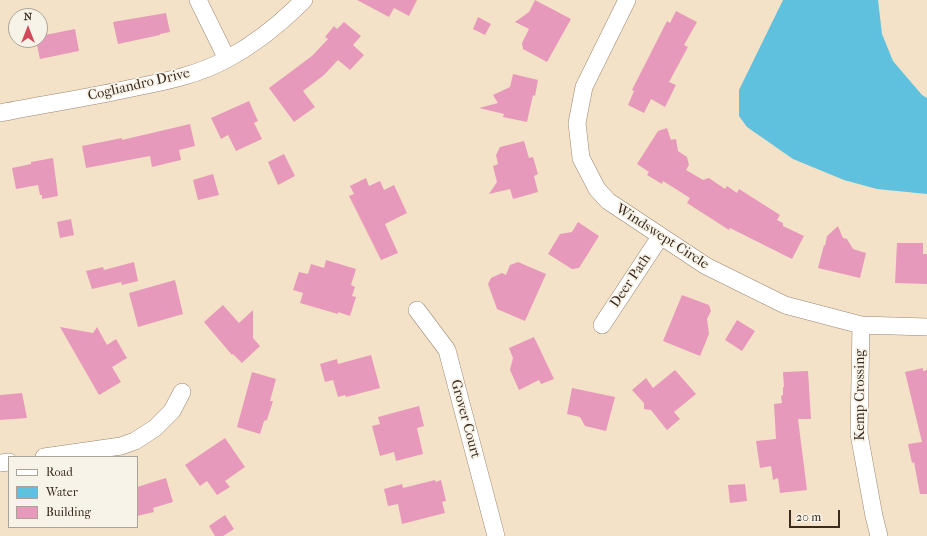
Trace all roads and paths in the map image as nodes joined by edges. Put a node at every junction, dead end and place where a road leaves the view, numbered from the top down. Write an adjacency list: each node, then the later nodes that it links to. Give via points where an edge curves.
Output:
1 (198, 0): 4 (street)
2 (304, 0): 4 (street, Cogliandro Drive, via 263,38)
3 (627, 0): 6 (street, Windswept Circle, via 584,87 576,123 581,158 597,189 608,201)
4 (227, 59): 5 (street, Cogliandro Drive, via 173,79)
5 (0, 113)
6 (660, 237): 8 (street, Deer Path); 9 (street, Windswept Circle, via 706,266 784,305)
7 (417, 310): 13 (street, Grover Court, via 447,350)
8 (602, 325)
9 (861, 325): 10 (street, Windswept Circle); 14 (street, Kemp Crossing, via 859,434)
10 (927, 327)
11 (182, 392): 12 (street, via 172,411 155,428 135,441 121,446)
12 (51, 456)
13 (496, 536)
14 (879, 536)

